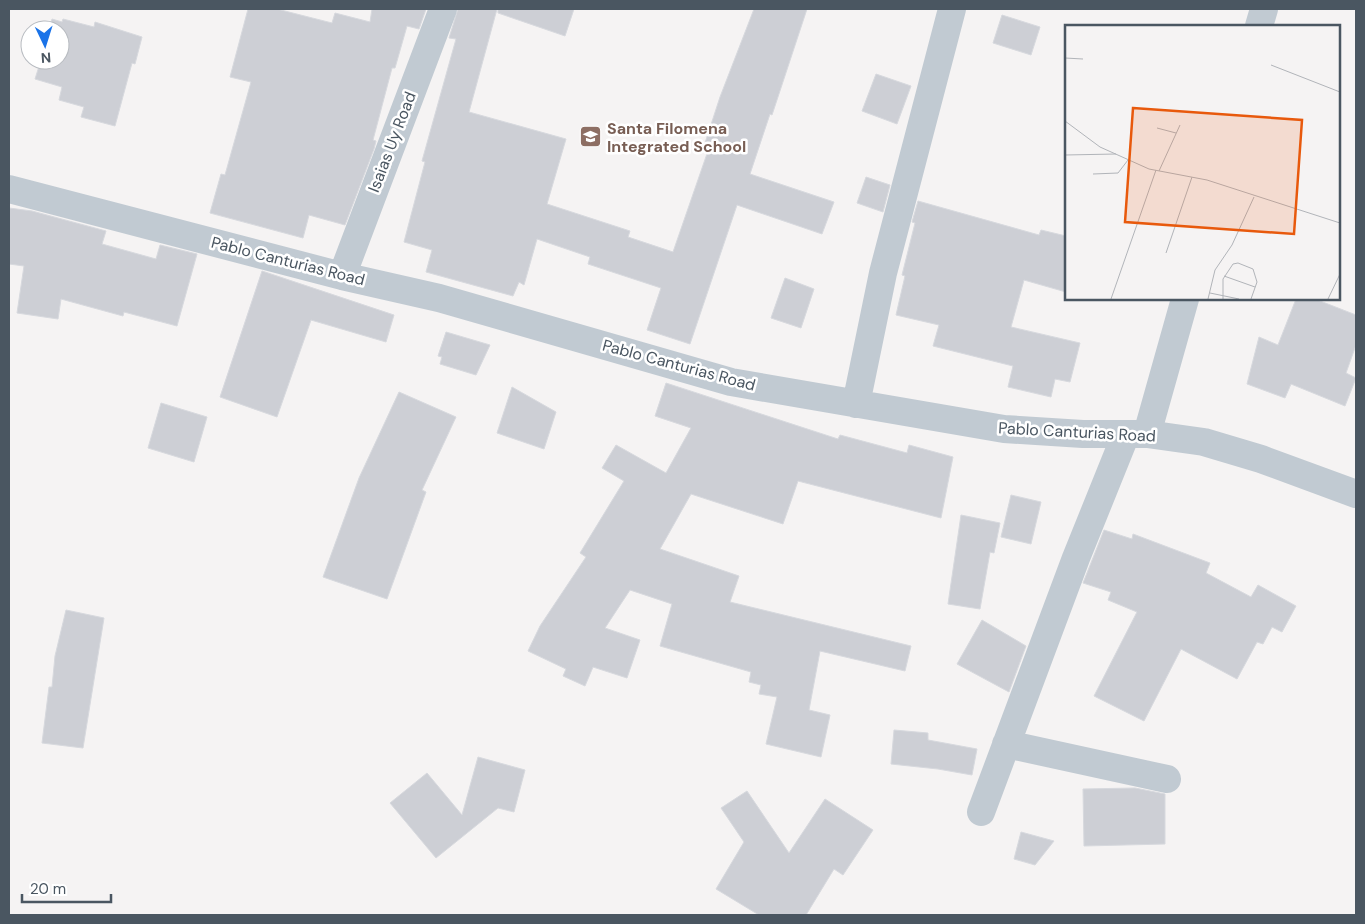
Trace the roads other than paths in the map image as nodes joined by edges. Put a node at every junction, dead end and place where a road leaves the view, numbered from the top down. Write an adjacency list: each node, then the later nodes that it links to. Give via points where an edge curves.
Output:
1 (442, 9): 6 (street, Isaias Uy Road)
2 (952, 9): 8 (street, via 883,273)
3 (1264, 9): 4 (street)
4 (1259, 25)
5 (9, 189): 6 (street, Pablo Canturias Road)
6 (342, 276): 8 (street, Pablo Canturias Road, via 439,298 731,382)
7 (1185, 300): 9 (street)
8 (856, 404): 9 (street, Pablo Canturias Road, via 1004,430)
9 (1137, 434): 10 (street, Pablo Canturias Road, via 1204,442); 11 (street, via 1076,558)
10 (1356, 494)
11 (1006, 744): 12 (street); 13 (street)
12 (1167, 779)
13 (981, 812)

